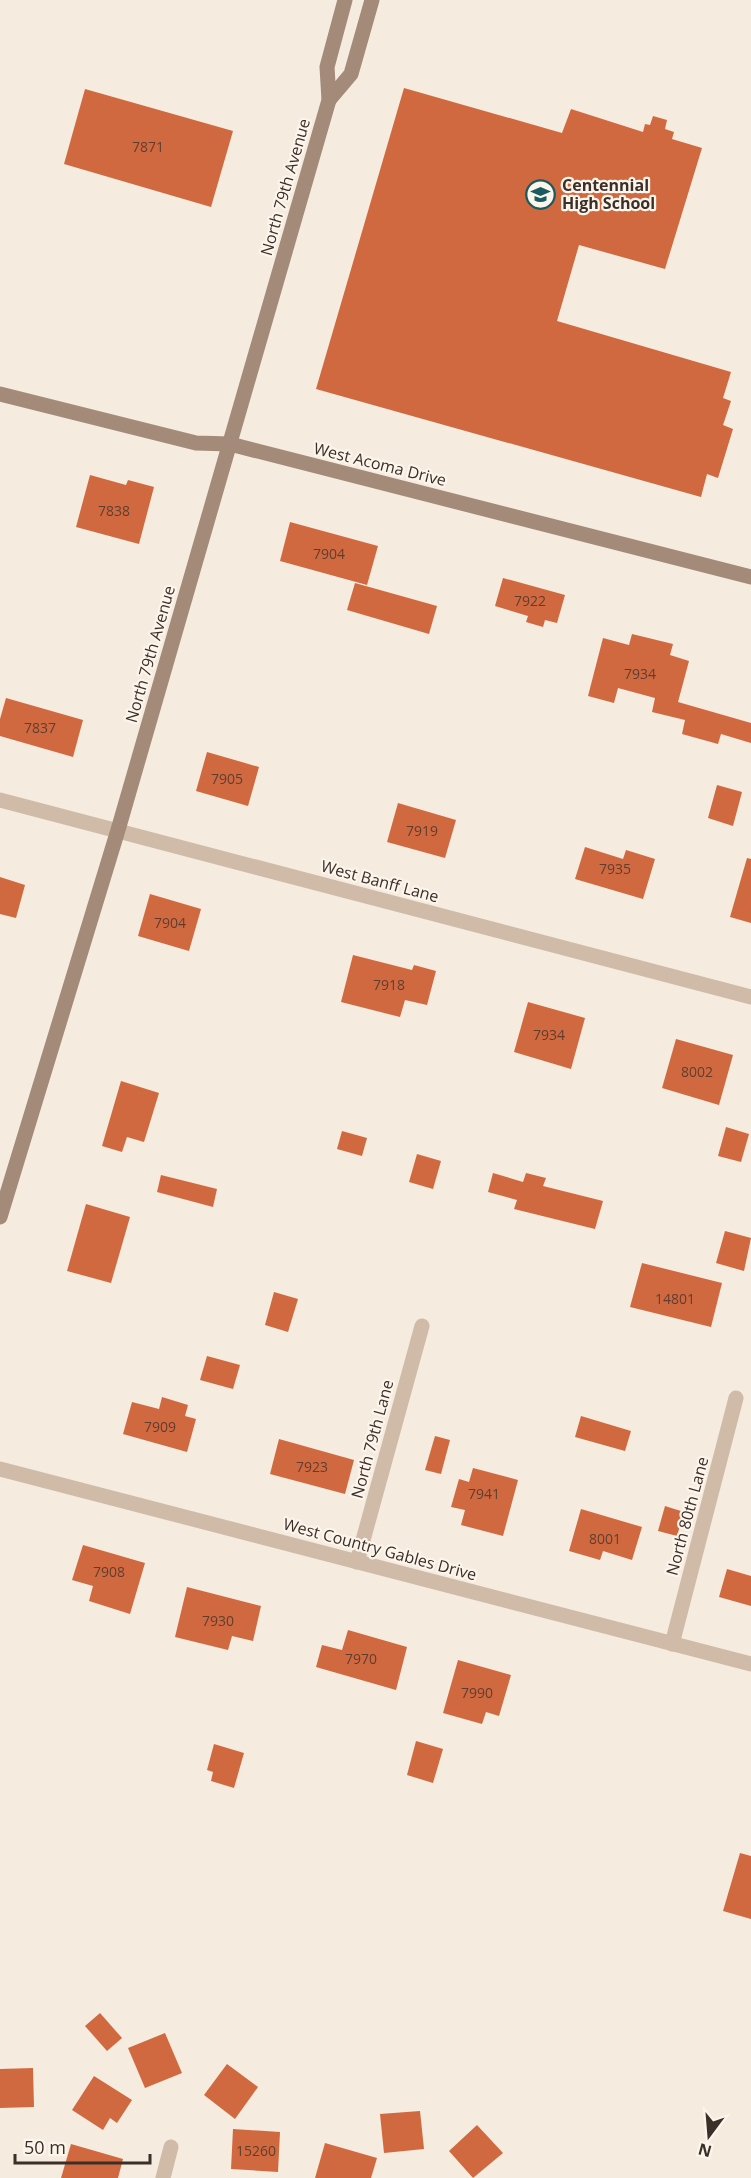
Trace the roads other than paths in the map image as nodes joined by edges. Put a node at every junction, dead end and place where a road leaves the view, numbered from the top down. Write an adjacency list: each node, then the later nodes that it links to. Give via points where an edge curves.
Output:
1 (345, 0): 3 (street, North 79th Avenue, via 327,67)
2 (372, 0): 3 (street, North 79th Avenue, via 351,74)
3 (329, 100): 5 (street, North 79th Avenue)
4 (0, 394): 5 (street, West Acoma Drive, via 196,443)
5 (230, 444): 6 (street, West Acoma Drive); 8 (street, North 79th Avenue)
6 (751, 577)
7 (0, 800): 8 (street, West Banff Lane)
8 (118, 830): 9 (street, West Banff Lane); 10 (street, North 79th Avenue)
9 (751, 997)
10 (0, 1217)
11 (422, 1326): 14 (street, North 79th Lane)
12 (736, 1398): 15 (street, North 80th Lane)
13 (0, 1469): 14 (street, West Country Gables Drive)
14 (357, 1562): 15 (street, West Country Gables Drive)
15 (672, 1644): 16 (street, West Country Gables Drive)
16 (751, 1664)
17 (171, 2147): 18 (street)
18 (163, 2178)

